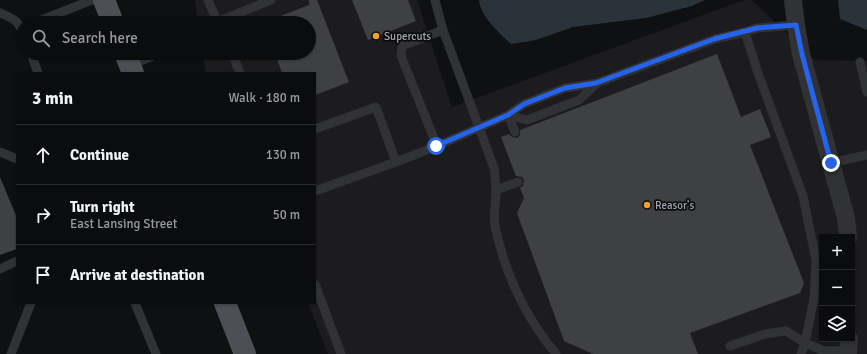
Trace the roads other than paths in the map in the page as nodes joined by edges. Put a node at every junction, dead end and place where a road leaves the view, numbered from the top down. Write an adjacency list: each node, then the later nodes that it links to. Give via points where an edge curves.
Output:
1 (92, 0): 8 (lane)
2 (104, 0): 9 (main road)
3 (208, 0): 10 (lane)
4 (271, 0): 11 (lane)
5 (435, 0): 14 (lane)
6 (793, 0): 13 (street)
7 (0, 13): 12 (lane)
8 (52, 16)
9 (110, 16)
10 (215, 16)
11 (232, 16)
12 (16, 22)
13 (796, 25): 15 (lane, via 757,28); 34 (street)
14 (443, 30): 26 (lane); 29 (lane, via 402,46 401,56)
15 (746, 32): 23 (lane, via 714,39); 45 (lane, via 758,73 803,196 816,260 814,298)
16 (33, 60): 21 (lane)
17 (141, 60): 20 (lane)
18 (235, 60): 22 (lane)
19 (860, 62): 24 (lane)
20 (129, 64)
21 (38, 72)
22 (240, 72)
23 (596, 83): 25 (lane, via 565,88 524,104); 25 (lane, via 579,100 527,120)
24 (867, 92)
25 (508, 115): 26 (lane); 28 (lane)
26 (479, 126): 29 (lane); 36 (lane, via 494,168)
27 (316, 130): 33 (lane, via 376,107)
28 (515, 132)
29 (436, 146): 33 (lane)
30 (0, 152): 32 (lane)
31 (867, 155): 34 (lane)
32 (16, 159)
33 (396, 162): 37 (lane)
34 (831, 163): 38 (street, via 846,218)
35 (518, 182): 36 (lane)
36 (496, 190): 52 (lane, via 495,224 509,273 522,304)
37 (316, 191)
38 (848, 234)
39 (16, 261): 40 (lane)
40 (0, 269)
41 (316, 287): 51 (lane)
42 (31, 304): 48 (lane)
43 (135, 304): 49 (lane)
44 (225, 304): 50 (main road)
45 (805, 343): 46 (lane, via 786,331 765,334); 47 (lane, via 824,351); 53 (lane)
46 (730, 346)
47 (849, 348)
48 (10, 354)
49 (156, 354)
50 (245, 354)
51 (341, 354)
52 (556, 354)
53 (801, 354)

